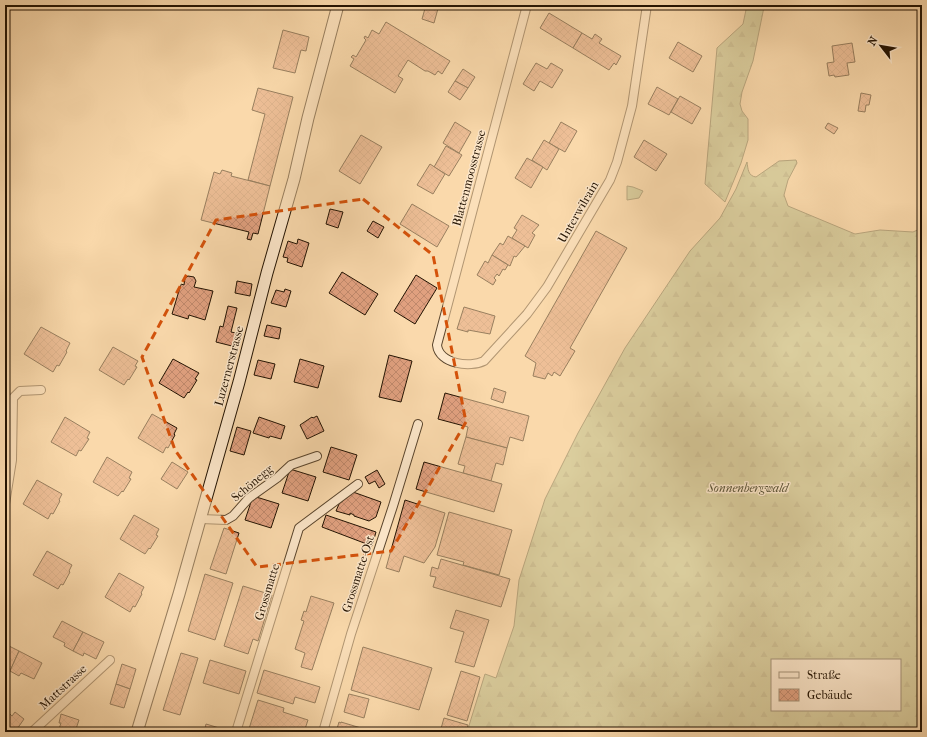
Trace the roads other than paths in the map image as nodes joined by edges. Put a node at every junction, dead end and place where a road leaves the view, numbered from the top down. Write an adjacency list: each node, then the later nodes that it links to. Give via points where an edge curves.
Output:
1 (338, 5): 10 (main road, Luzernerstrasse, via 294,178)
2 (527, 5): 4 (street, Blattenmoosstrasse, via 438,340)
3 (647, 5): 4 (street, Unterwilrain, via 632,106 617,162 610,180 562,265 527,314 484,361 471,365 450,361)
4 (441, 355)
5 (41, 390): 9 (street, via 20,390 13,398 12,460)
6 (418, 424): 15 (street, Grossmatte-Ost, via 351,634)
7 (317, 456): 10 (street, Schönegg, via 291,465 226,520)
8 (358, 484): 14 (street, Grossmatte, via 300,528)
9 (5, 504)
10 (201, 519): 13 (main road, Luzernerstrasse)
11 (110, 660): 12 (street, Mattstrasse)
12 (32, 732)
13 (137, 732)
14 (236, 732)
15 (323, 732)

